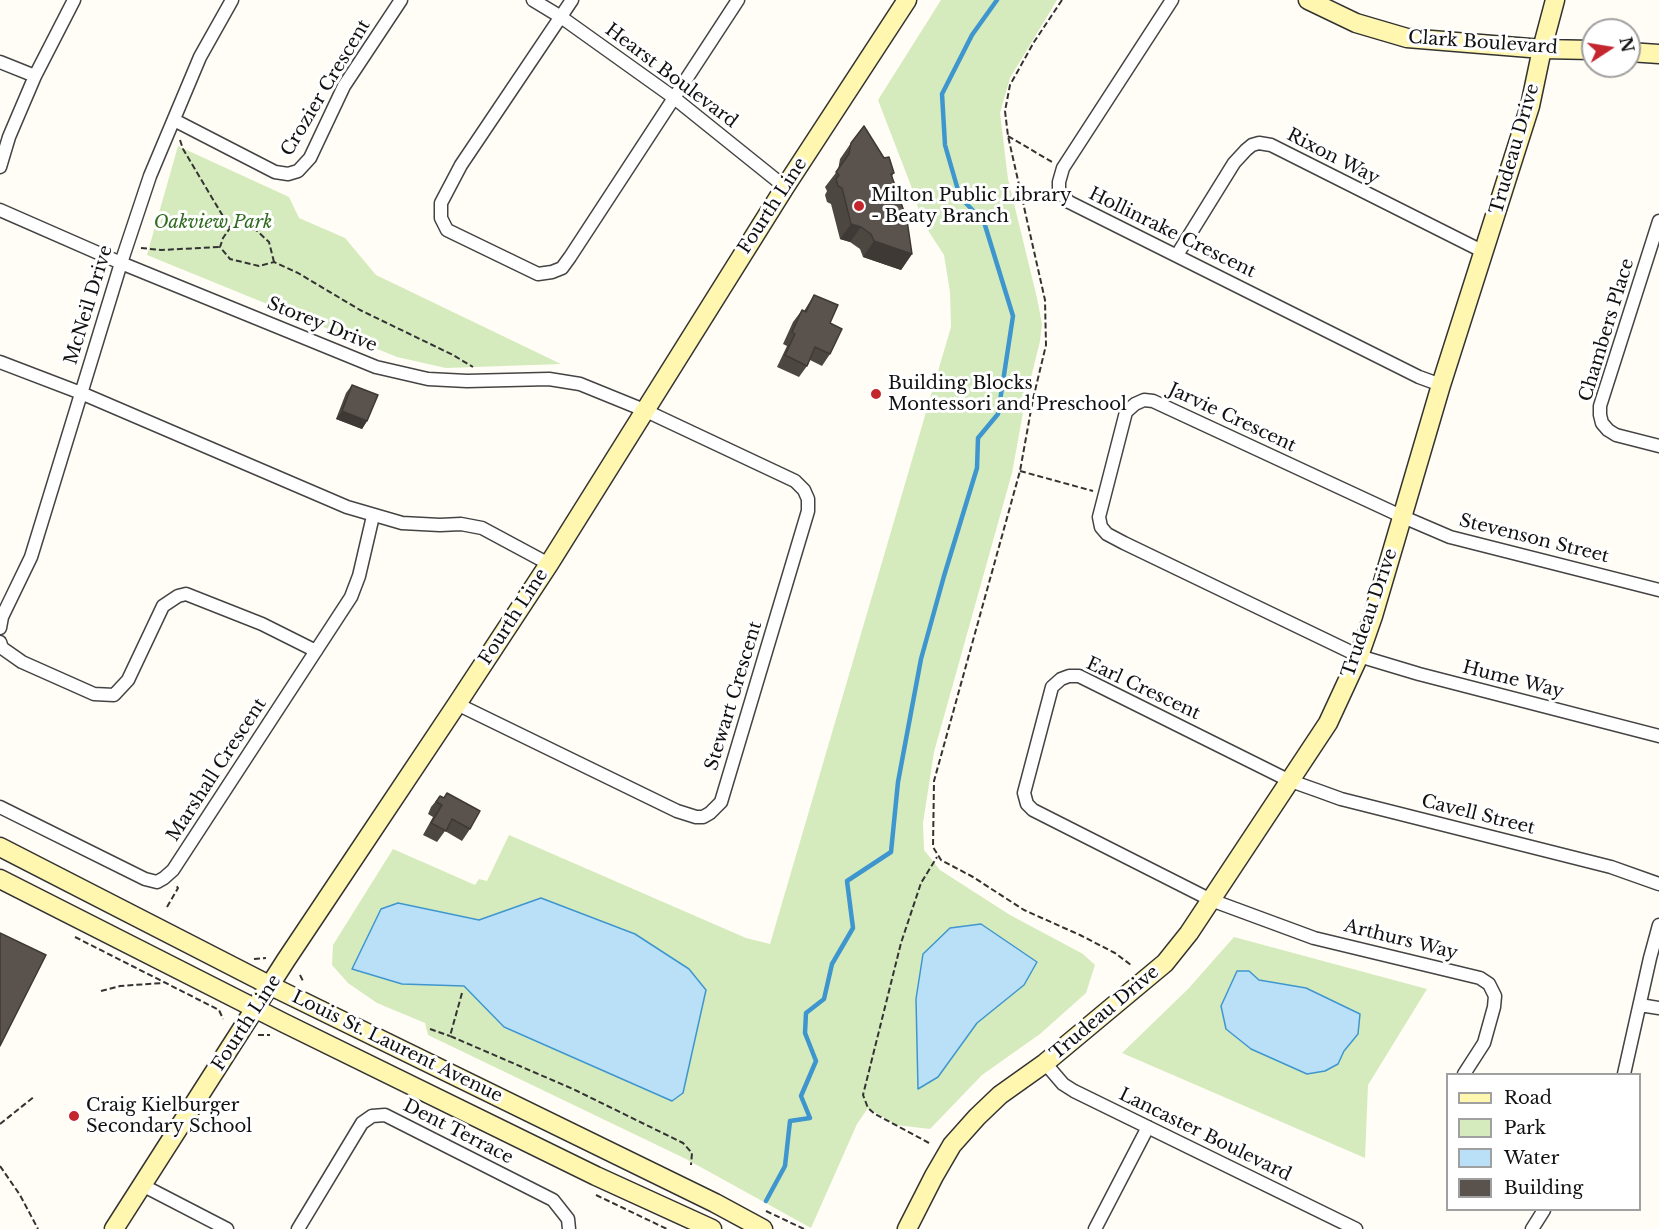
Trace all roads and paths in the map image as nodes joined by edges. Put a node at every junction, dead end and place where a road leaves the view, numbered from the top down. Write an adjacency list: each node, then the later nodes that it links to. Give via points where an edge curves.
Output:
1 (74, 0): 18 (street)
2 (232, 0): 20 (street, McNeil Drive, via 200,57)
3 (401, 0): 20 (street, Crozier Crescent, via 344,86 310,158 298,171 275,172)
4 (533, 0): 12 (street, Hearst Boulevard)
5 (572, 0): 12 (street)
6 (738, 0): 19 (street)
7 (907, 0): 24 (main road, Fourth Line)
8 (1062, 0): 21 (path, via 1010,85 1005,111)
9 (1172, 0): 23 (street)
10 (1308, 0): 13 (main road, Clark Boulevard, via 1356,23 1407,38)
11 (1555, 0): 13 (main road, Trudeau Drive)
12 (561, 17): 19 (street, Hearst Boulevard); 19 (street, via 461,165 441,203 441,218 447,231 538,273 562,268)
13 (1542, 49): 14 (main road, Clark Boulevard); 30 (main road, Trudeau Drive, via 1530,106)
14 (1581, 50)
15 (1641, 53): 16 (main road)
16 (1659, 54)
17 (0, 62): 18 (street)
18 (35, 76): 22 (street)
19 (673, 97): 24 (street, Hearst Boulevard)
20 (174, 120): 27 (path, via 183,149); 28 (street, McNeil Drive)
21 (1008, 136): 23 (path); 40 (path, via 1045,300 1047,345)
22 (0, 167)
23 (1063, 168): 31 (street, Hollinrake Crescent, via 1059,191 1069,202)
24 (785, 187): 38 (main road, Fourth Line)
25 (0, 210): 33 (street, Storey Drive)
26 (1659, 221): 39 (street, Chambers Place, via 1600,406 1602,423 1616,435)
27 (230, 228): 29 (path); 32 (path, via 256,230 269,242)
28 (127, 246): 29 (path, via 161,250); 33 (street, McNeil Drive)
29 (220, 248): 32 (path, via 230,259 259,266)
30 (1484, 252): 31 (street, Rixon Way, via 1271,145 1259,143 1234,163); 36 (main road, Trudeau Drive)
31 (1177, 255): 36 (street, Hollinrake Crescent)
32 (274, 262): 35 (path)
33 (121, 263): 35 (street, Storey Drive, via 376,367 428,379); 37 (street, McNeil Drive)
34 (0, 362): 37 (street)
35 (495, 380): 38 (street, Storey Drive, via 549,379 580,384)
36 (1441, 385): 43 (main road, Trudeau Drive)
37 (81, 393): 42 (street); 46 (street, McNeil Drive, via 34,549)
38 (644, 410): 44 (main road, Fourth Line); 50 (street, Stewart Crescent, via 795,481 808,499 806,518 721,802 703,817 677,811)
39 (1659, 446)
40 (1020, 471): 41 (path); 55 (path, via 934,782 933,847)
41 (1104, 494): 43 (street, Jarvie Crescent, via 1126,411 1144,400); 49 (street, Jarvie Crescent, via 1098,517 1107,534)
42 (373, 516): 44 (street, via 402,523 482,528); 48 (street, Marshall Crescent, via 351,597)
43 (1401, 516): 45 (street, Stevenson Street, via 1450,537); 49 (main road, Trudeau Drive)
44 (549, 564): 50 (main road, Fourth Line)
45 (1659, 590)
46 (0, 628)
47 (0, 642): 48 (street, via 2,648 22,662 94,694 114,696 128,680 164,606 186,594 262,624)
48 (316, 651): 56 (street, Marshall Crescent)
49 (1359, 656): 51 (street, Hume Way); 52 (main road, Trudeau Drive, via 1328,723)
50 (457, 705): 65 (main road, Fourth Line)
51 (1659, 736)
52 (1288, 780): 58 (street, Cavell Street, via 1341,799 1611,867); 59 (main road, Trudeau Drive); 59 (street, Earl Crescent, via 1079,676 1061,679 1052,687 1027,776 1027,804)
53 (0, 807): 56 (street, via 145,879 156,882)
54 (0, 847): 65 (main road, Louis St. Laurent Avenue)
55 (937, 857): 63 (path, via 1024,910 1098,944); 80 (path, via 921,883 901,943 863,1095 875,1114)
56 (169, 874): 60 (path, via 178,888)
57 (0, 879): 70 (main road, Louis St. Laurent Avenue)
58 (1659, 884)
59 (1211, 900): 74 (main road, Trudeau Drive, via 1165,963); 75 (street, Arthurs Way, via 1314,938 1480,978 1489,984 1495,996 1491,1019 1484,1043)
60 (167, 907)
61 (1659, 925): 68 (street)
62 (70, 934): 64 (path)
63 (1131, 965)
64 (163, 982): 66 (path); 71 (path, via 219,1010)
65 (271, 986): 70 (main road, Fourth Line); 91 (main road, Louis St. Laurent Avenue)
66 (100, 991)
67 (462, 993): 73 (path)
68 (1640, 1005): 69 (street); 76 (street)
69 (1659, 1008)
70 (256, 1009): 83 (main road, Fourth Line); 90 (main road, Louis St. Laurent Avenue)
71 (223, 1019)
72 (430, 1029): 73 (path)
73 (450, 1036): 81 (path, via 573,1089 683,1143 692,1153)
74 (1045, 1063): 79 (street, Lancaster Boulevard, via 1063,1084); 92 (main road, Trudeau Drive, via 1000,1095 952,1145)
75 (1465, 1073)
76 (1624, 1073)
77 (35, 1096): 78 (path)
78 (0, 1124)
79 (1148, 1127): 93 (street); 94 (street, Lancaster Boulevard)
80 (929, 1143)
81 (691, 1165)
82 (0, 1166): 85 (path)
83 (142, 1185): 86 (main road, Fourth Line); 87 (street)
84 (1543, 1211): 95 (street)
85 (38, 1229)
86 (114, 1229)
87 (227, 1229)
88 (298, 1229): 89 (street, Dent Terrace, via 362,1123 372,1116 385,1115 553,1200 568,1219)
89 (569, 1229)
90 (712, 1229)
91 (763, 1229)
92 (907, 1229)
93 (1095, 1229)
94 (1356, 1229)
95 (1532, 1229)

